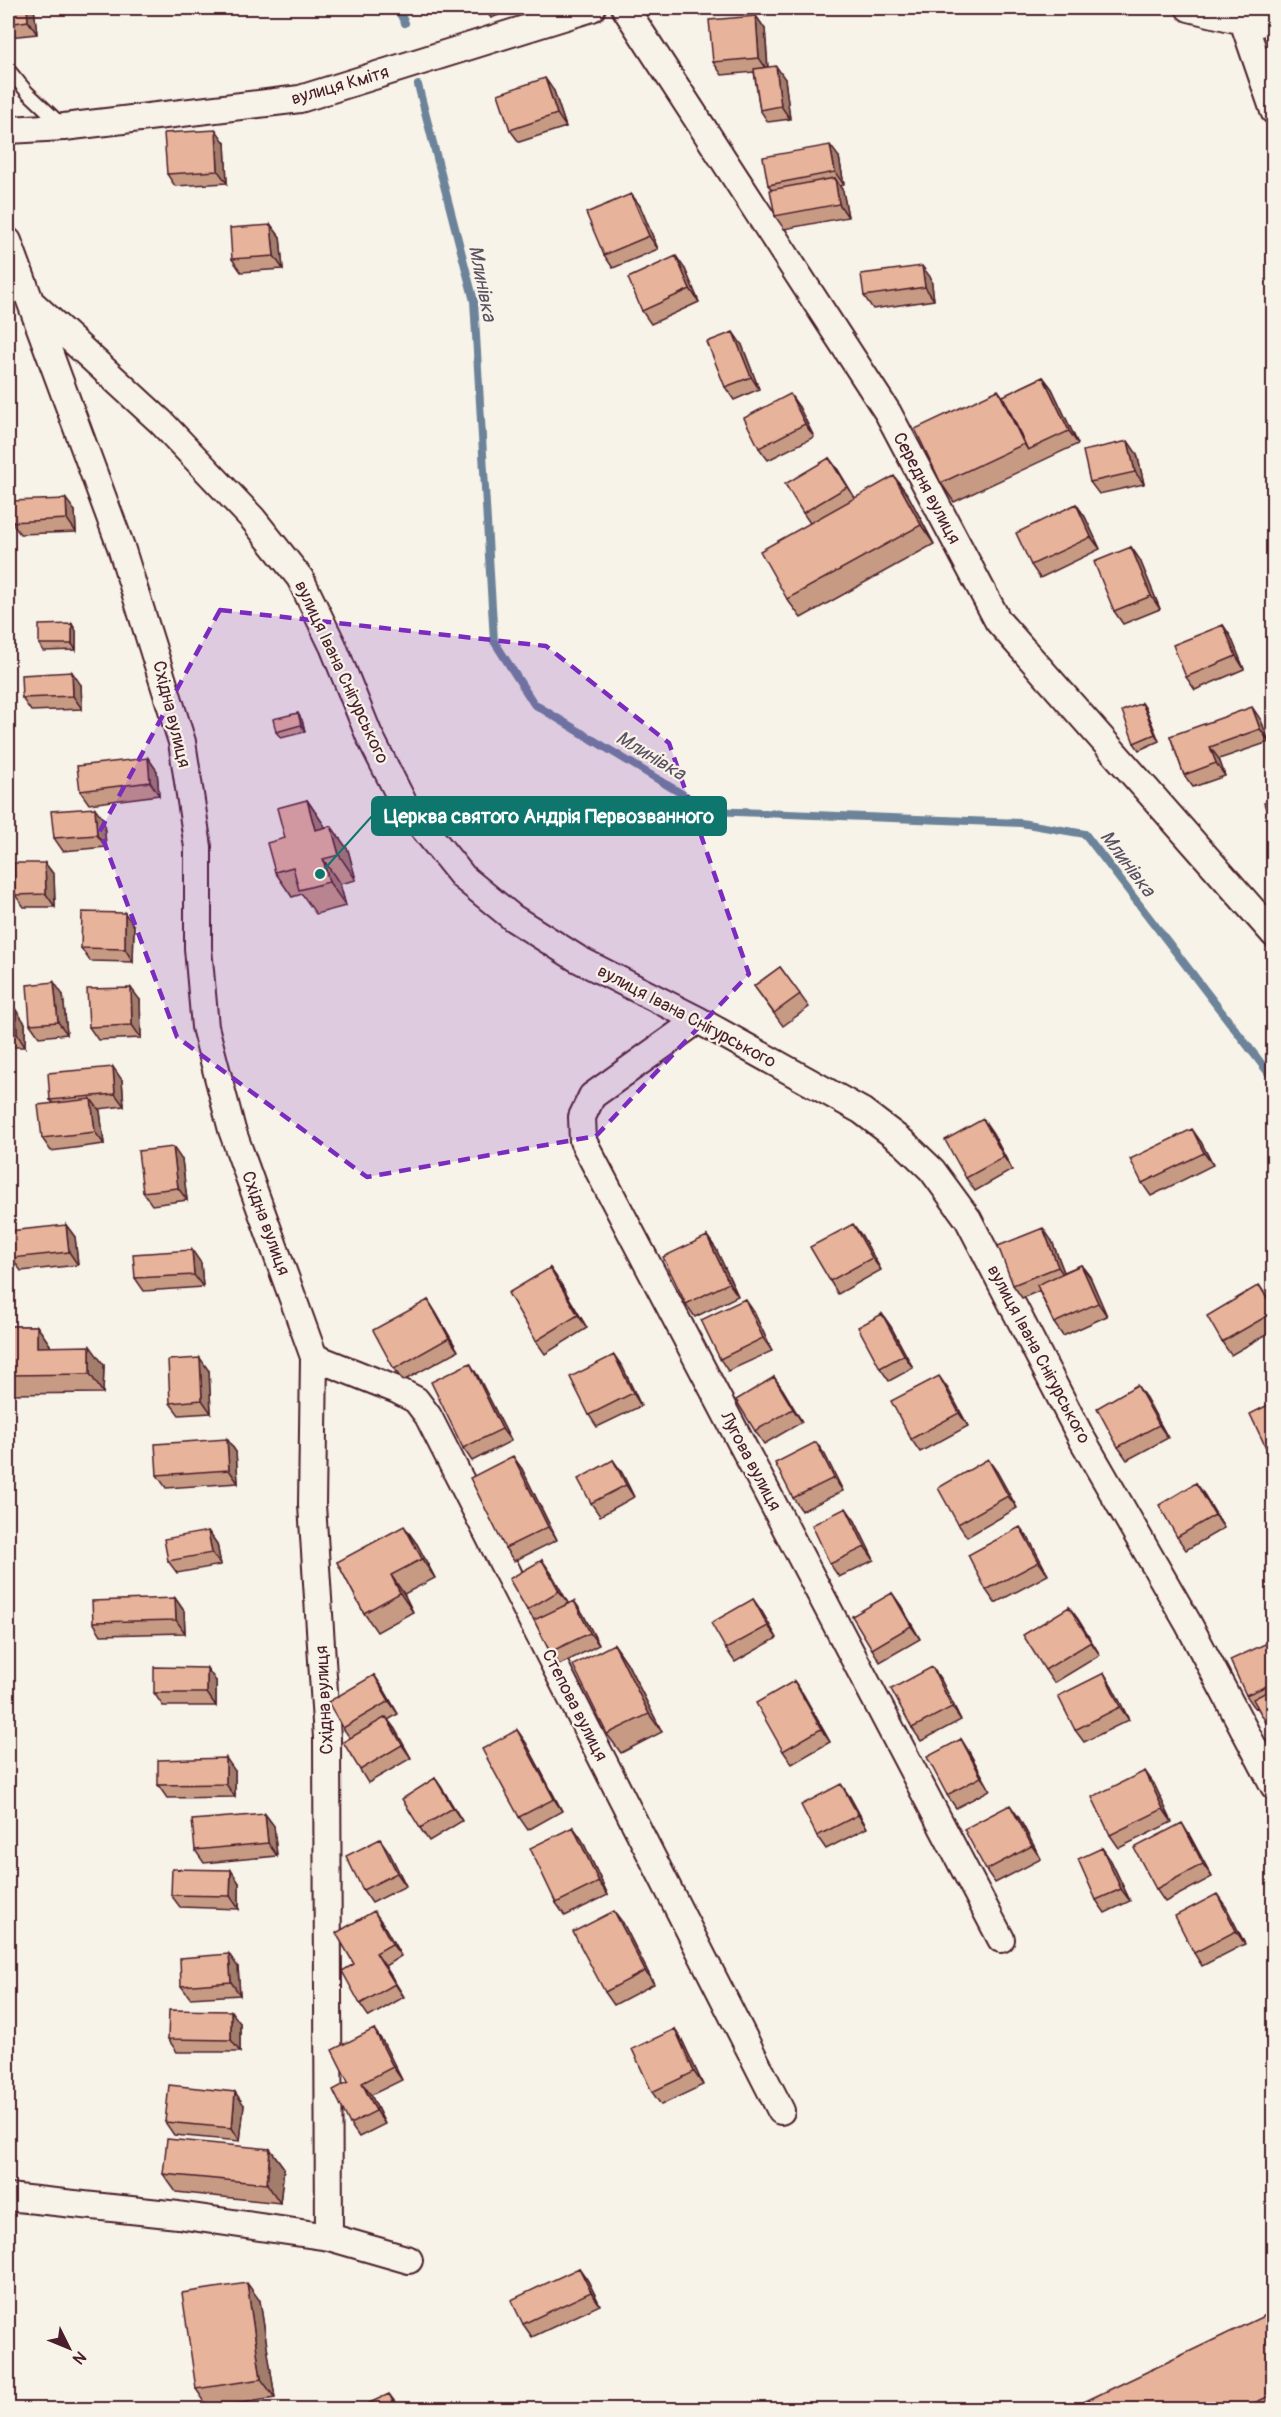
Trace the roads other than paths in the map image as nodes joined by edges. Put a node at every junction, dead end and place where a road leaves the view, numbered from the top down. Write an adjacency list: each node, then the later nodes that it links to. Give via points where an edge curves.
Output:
1 (592, 8): 8 (street, вулиця Кмітя, via 300,99)
2 (625, 8): 12 (street, Середня вулиця, via 888,413 998,621)
3 (1189, 8): 4 (street)
4 (1243, 21): 5 (street); 7 (street)
5 (1274, 23)
6 (8, 69): 8 (lane)
7 (1274, 111)
8 (64, 127): 9 (street, вулиця Кмітя)
9 (8, 130)
10 (8, 241): 11 (street, Східна вулиця)
11 (29, 301): 13 (street, вулиця Івана Снігурського, via 162,422 253,519 300,578 404,804 463,877 513,918 578,958); 14 (street, Східна вулиця, via 121,547 182,742 198,847 198,948 205,1027 232,1130)
12 (1274, 934)
13 (698, 1020): 15 (street, вулиця Івана Снігурського, via 862,1111 932,1170 968,1219 1082,1438 1188,1623); 16 (street, Лугова вулиця, via 592,1096 582,1117 583,1141)
14 (314, 1356): 17 (street, Степова вулиця, via 397,1390 416,1400 428,1416); 19 (street, Східна вулиця, via 312,1505 327,1738)
15 (1274, 1786)
16 (1001, 1939)
17 (781, 2111)
18 (8, 2197): 19 (street)
19 (329, 2236): 20 (street)
20 (409, 2260)

